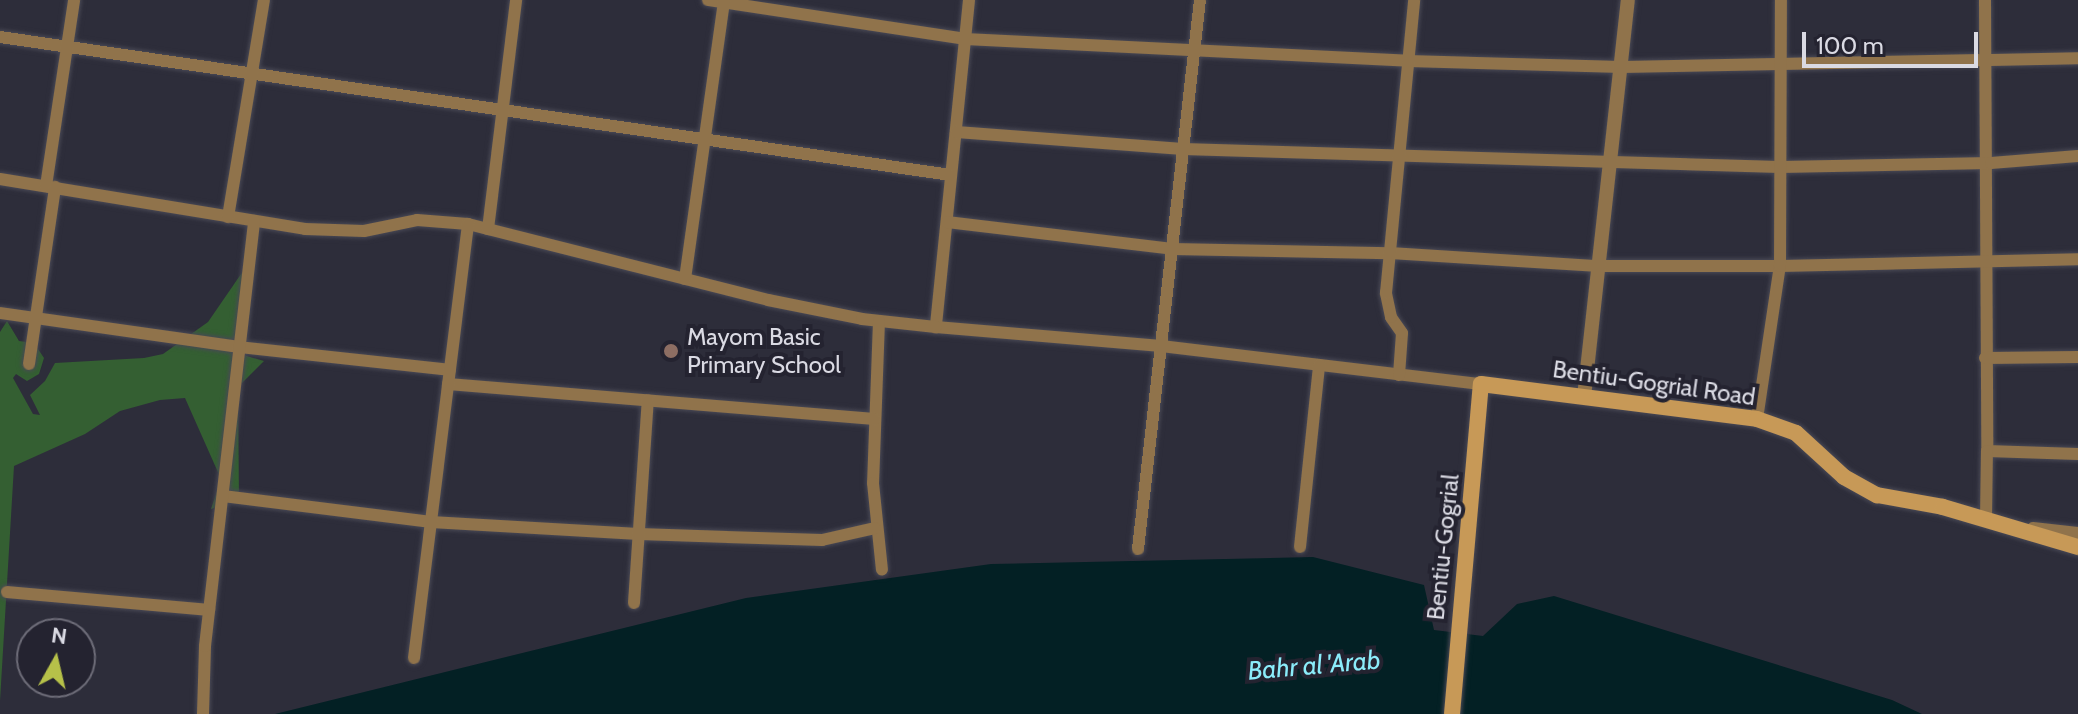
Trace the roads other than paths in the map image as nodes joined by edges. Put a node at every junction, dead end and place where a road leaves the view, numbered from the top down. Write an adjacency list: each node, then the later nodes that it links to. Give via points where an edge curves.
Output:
1 (74, 0): 14 (street)
2 (264, 0): 21 (street)
3 (516, 0): 22 (street)
4 (708, 0): 11 (street)
5 (969, 0): 13 (street)
6 (1200, 0): 15 (street)
7 (1414, 0): 18 (street)
8 (1628, 0): 20 (street)
9 (1781, 0): 19 (street)
10 (1985, 0): 17 (street)
11 (724, 1): 13 (street); 24 (street)
12 (0, 37): 14 (street)
13 (965, 39): 15 (street); 23 (street)
14 (68, 45): 21 (street); 33 (street)
15 (1194, 50): 18 (street); 25 (street)
16 (2078, 58): 17 (street)
17 (1985, 60): 19 (street); 29 (street)
18 (1408, 61): 20 (street); 27 (street)
19 (1780, 65): 20 (street); 30 (street)
20 (1622, 67): 28 (street)
21 (251, 75): 22 (street); 34 (street)
22 (503, 111): 24 (street); 38 (street)
23 (956, 132): 25 (street); 31 (street)
24 (705, 140): 31 (street); 45 (street)
25 (1183, 149): 27 (street); 39 (street)
26 (2078, 156): 29 (street)
27 (1399, 157): 28 (street); 40 (street)
28 (1611, 162): 30 (street); 43 (street)
29 (1985, 163): 30 (street); 42 (street)
30 (1780, 167): 44 (street)
31 (951, 175): 36 (street)
32 (0, 179): 33 (street)
33 (51, 186): 34 (street); 47 (street)
34 (228, 217): 35 (street)
35 (254, 221): 37 (street, via 364,231 417,220); 51 (street)
36 (947, 222): 39 (street); 49 (street)
37 (468, 224): 38 (street); 57 (street)
38 (488, 229): 45 (street)
39 (1172, 249): 40 (street); 50 (street)
40 (1390, 253): 43 (street); 56 (street, via 1386,293 1391,317 1402,333)
41 (2078, 259): 42 (street)
42 (1985, 262): 44 (street); 53 (street)
43 (1599, 266): 44 (street); 59 (street)
44 (1780, 266): 62 (street)
45 (685, 279): 48 (street)
46 (0, 313): 47 (street)
47 (36, 319): 51 (street); 54 (street)
48 (879, 321): 49 (street); 61 (street)
49 (936, 327): 50 (street)
50 (1161, 346): 55 (street); 74 (street)
51 (239, 347): 57 (street); 65 (street)
52 (2078, 357): 53 (street)
53 (1985, 358): 63 (street)
54 (29, 364)
55 (1319, 365): 56 (street); 72 (street)
56 (1399, 375): 58 (street)
57 (449, 377): 60 (street); 67 (street)
58 (1481, 384): 59 (main road, Bentiu-Gogrial Road); 81 (main road, Bentiu-Gogrial)
59 (1584, 397): 62 (main road, Bentiu-Gogrial Road)
60 (648, 400): 61 (street); 71 (street)
61 (875, 419): 69 (street)
62 (1757, 419): 66 (main road, Bentiu-Gogrial Road, via 1796,433 1844,477 1877,495)
63 (1987, 451): 64 (street); 66 (street)
64 (2078, 454)
65 (223, 496): 67 (street); 78 (street)
66 (1986, 519): 68 (main road, Bentiu-Gogrial Road)
67 (431, 522): 71 (street); 79 (street)
68 (2014, 526): 70 (street); 73 (main road, Bentiu-Gogrial Road)
69 (875, 528): 71 (street, via 822,540); 75 (street)
70 (2078, 533)
71 (639, 534): 77 (street)
72 (1300, 547)
73 (2078, 547)
74 (1138, 549)
75 (882, 570)
76 (7, 592): 78 (street)
77 (634, 603)
78 (209, 610): 80 (street)
79 (414, 658)
80 (203, 714)
81 (1452, 714)

